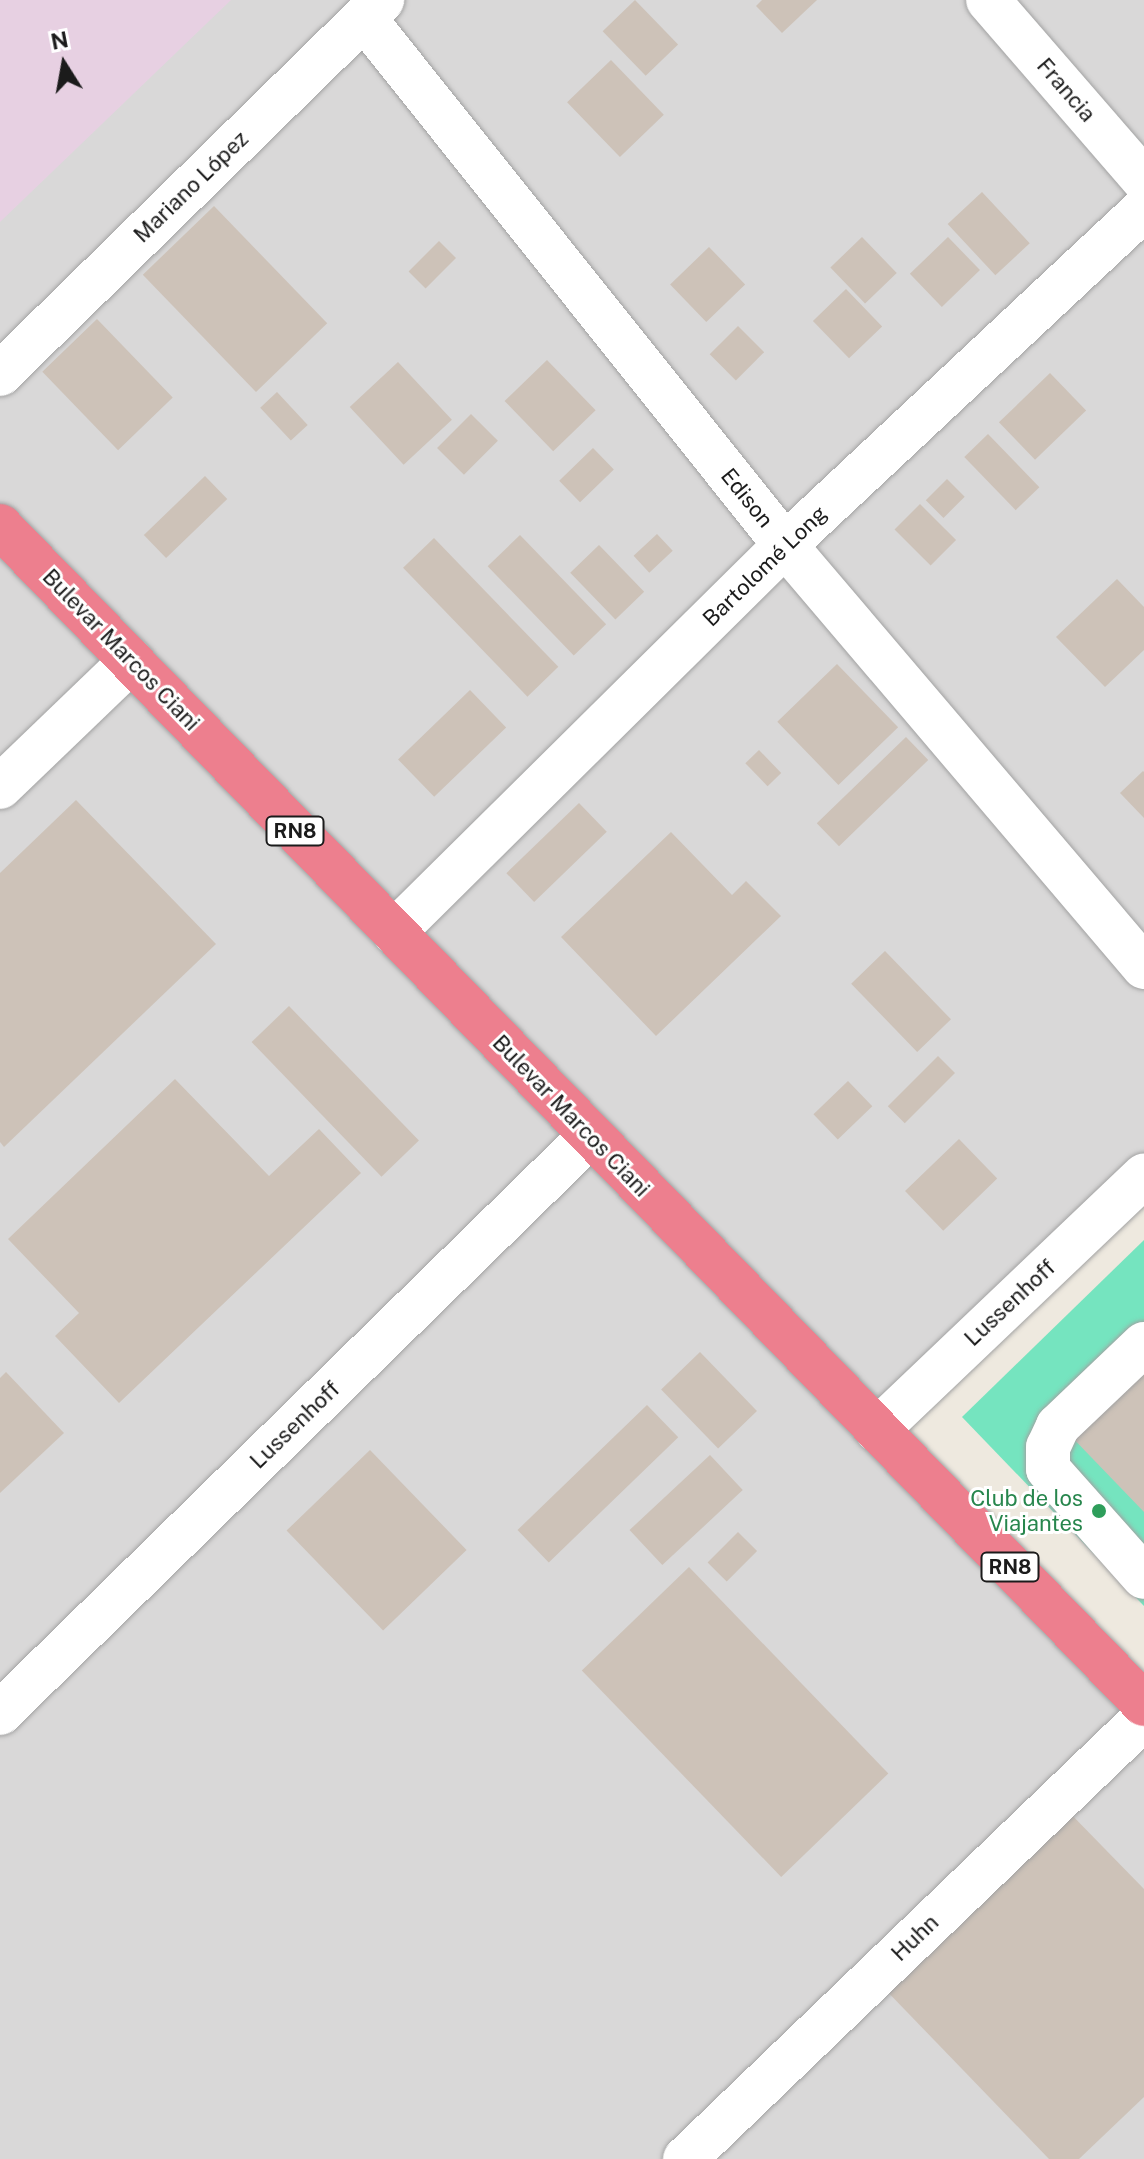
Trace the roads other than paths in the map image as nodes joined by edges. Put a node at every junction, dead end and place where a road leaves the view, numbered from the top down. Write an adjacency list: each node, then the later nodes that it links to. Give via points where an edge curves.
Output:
1 (988, 0): 3 (street, Francia)
2 (373, 9): 5 (street, Mariano López); 7 (street, Edison)
3 (1144, 180)
4 (1144, 209): 7 (street, Bartolomé Long)
5 (0, 374)
6 (0, 526): 8 (highway, Bulevar Marcos Ciani / RN8)
7 (785, 545): 10 (street, Bartolomé Long); 11 (street, Edison)
8 (131, 661): 9 (street); 10 (highway, Bulevar Marcos Ciani / RN8)
9 (0, 787)
10 (394, 932): 12 (highway, Bulevar Marcos Ciani / RN8)
11 (1144, 967)
12 (590, 1136): 15 (highway, Bulevar Marcos Ciani / RN8); 18 (street, Lussenhoff)
13 (1144, 1176): 15 (street, Lussenhoff)
14 (1144, 1344): 16 (street, via 1058,1426 1048,1458 1048,1469)
15 (877, 1430): 17 (highway, Bulevar Marcos Ciani / RN8)
16 (1144, 1577)
17 (1144, 1704)
18 (0, 1713)
19 (1144, 1718): 20 (street, Huhn)
20 (685, 2159)

